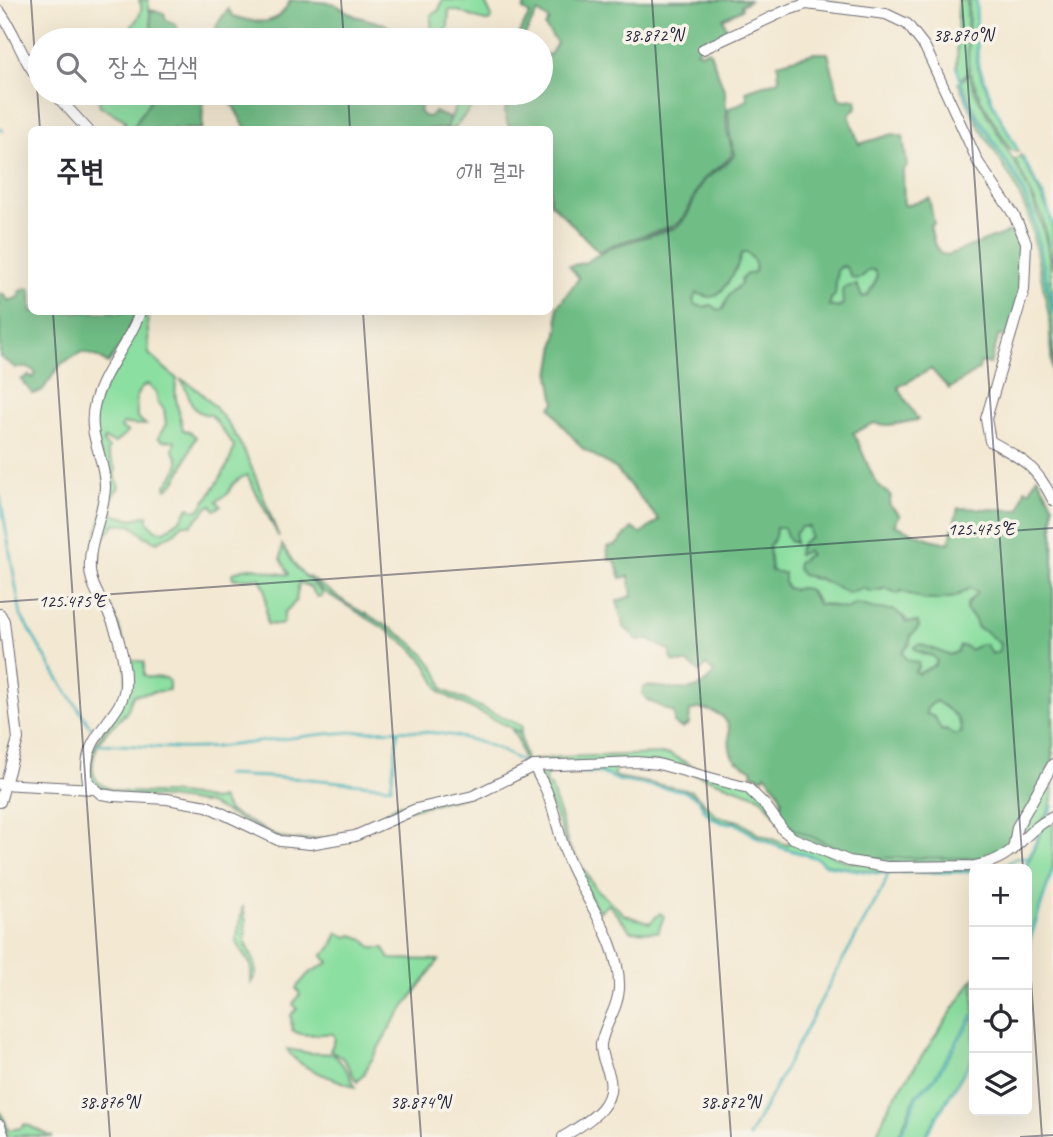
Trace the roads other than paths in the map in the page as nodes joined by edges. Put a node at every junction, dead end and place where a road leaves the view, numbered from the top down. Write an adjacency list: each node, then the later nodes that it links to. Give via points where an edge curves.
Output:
1 (0, 12): 3 (street)
2 (703, 49): 7 (street, via 806,4 886,13 919,36 978,162 1014,215 1026,242 1024,290 986,419 990,441 1031,466)
3 (28, 63)
4 (65, 105): 5 (street)
5 (85, 126)
6 (138, 315): 12 (street, via 101,387 91,419 105,484 89,571 113,623 125,687 93,740 87,775)
7 (1053, 500)
8 (0, 614): 11 (street, via 18,738)
9 (1053, 764): 15 (street, via 1017,827)
10 (534, 766): 12 (street, via 473,796 416,809 355,836 310,844 280,841 207,806 114,796); 15 (street, via 637,762 736,783 757,796 793,838 867,865 975,866); 18 (street, via 548,793 570,865 609,942 619,987 601,1043 612,1090 609,1101)
11 (3, 784): 12 (street); 13 (street)
12 (94, 789)
13 (0, 803)
14 (1053, 817): 15 (street)
15 (1013, 850)
16 (0, 1125): 17 (street)
17 (4, 1137)
18 (563, 1137)

